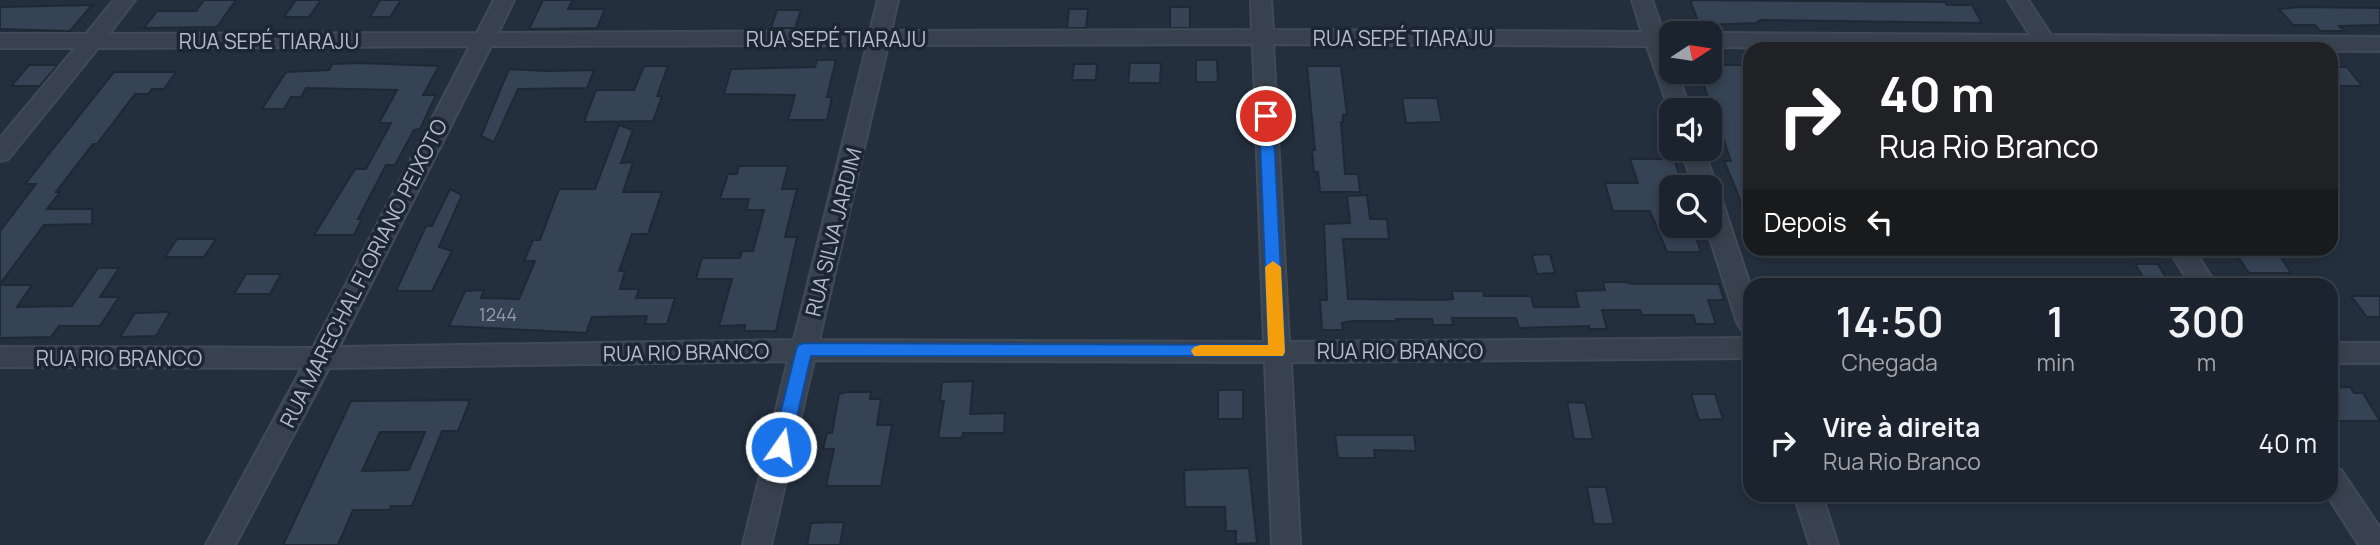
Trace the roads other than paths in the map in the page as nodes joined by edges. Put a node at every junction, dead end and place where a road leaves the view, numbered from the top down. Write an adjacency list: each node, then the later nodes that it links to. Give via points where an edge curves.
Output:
1 (125, 0): 14 (street)
2 (505, 0): 11 (street, RUA MARECHAL FLORIANO PEIXOTO)
3 (888, 0): 9 (street, RUA SILVA JARDIM)
4 (1261, 0): 8 (street)
5 (1642, 0): 7 (street)
6 (2018, 0): 16 (street)
7 (1659, 32)
8 (1262, 37): 9 (street, RUA SEPÉ TIARAJU); 10 (street, RUA SEPÉ TIARAJU); 26 (street)
9 (879, 39): 11 (street, RUA SEPÉ TIARAJU); 25 (street, RUA SILVA JARDIM)
10 (1659, 39)
11 (484, 40): 14 (street, RUA SEPÉ TIARAJU); 30 (street, RUA MARECHAL FLORIANO PEIXOTO)
12 (1722, 40): 15 (street)
13 (0, 41): 14 (street, RUA SEPÉ TIARAJU)
14 (92, 41): 19 (street)
15 (1822, 42)
16 (2044, 42)
17 (2338, 44): 18 (street)
18 (2380, 44)
19 (0, 153)
20 (1722, 237): 23 (street)
21 (2185, 256): 22 (street)
22 (2199, 278)
23 (1743, 301)
24 (1743, 348): 26 (street, RUA RIO BRANCO)
25 (804, 350): 26 (street, RUA RIO BRANCO); 30 (street, RUA RIO BRANCO); 34 (street, RUA SILVA JARDIM)
26 (1277, 352): 35 (street)
27 (2380, 353): 28 (street)
28 (2338, 354)
29 (0, 357): 30 (street, RUA RIO BRANCO)
30 (320, 358): 33 (street, RUA MARECHAL FLORIANO PEIXOTO)
31 (2338, 489): 37 (street)
32 (1810, 502): 36 (street)
33 (220, 545)
34 (757, 545)
35 (1286, 545)
36 (1824, 545)
37 (2375, 545)

